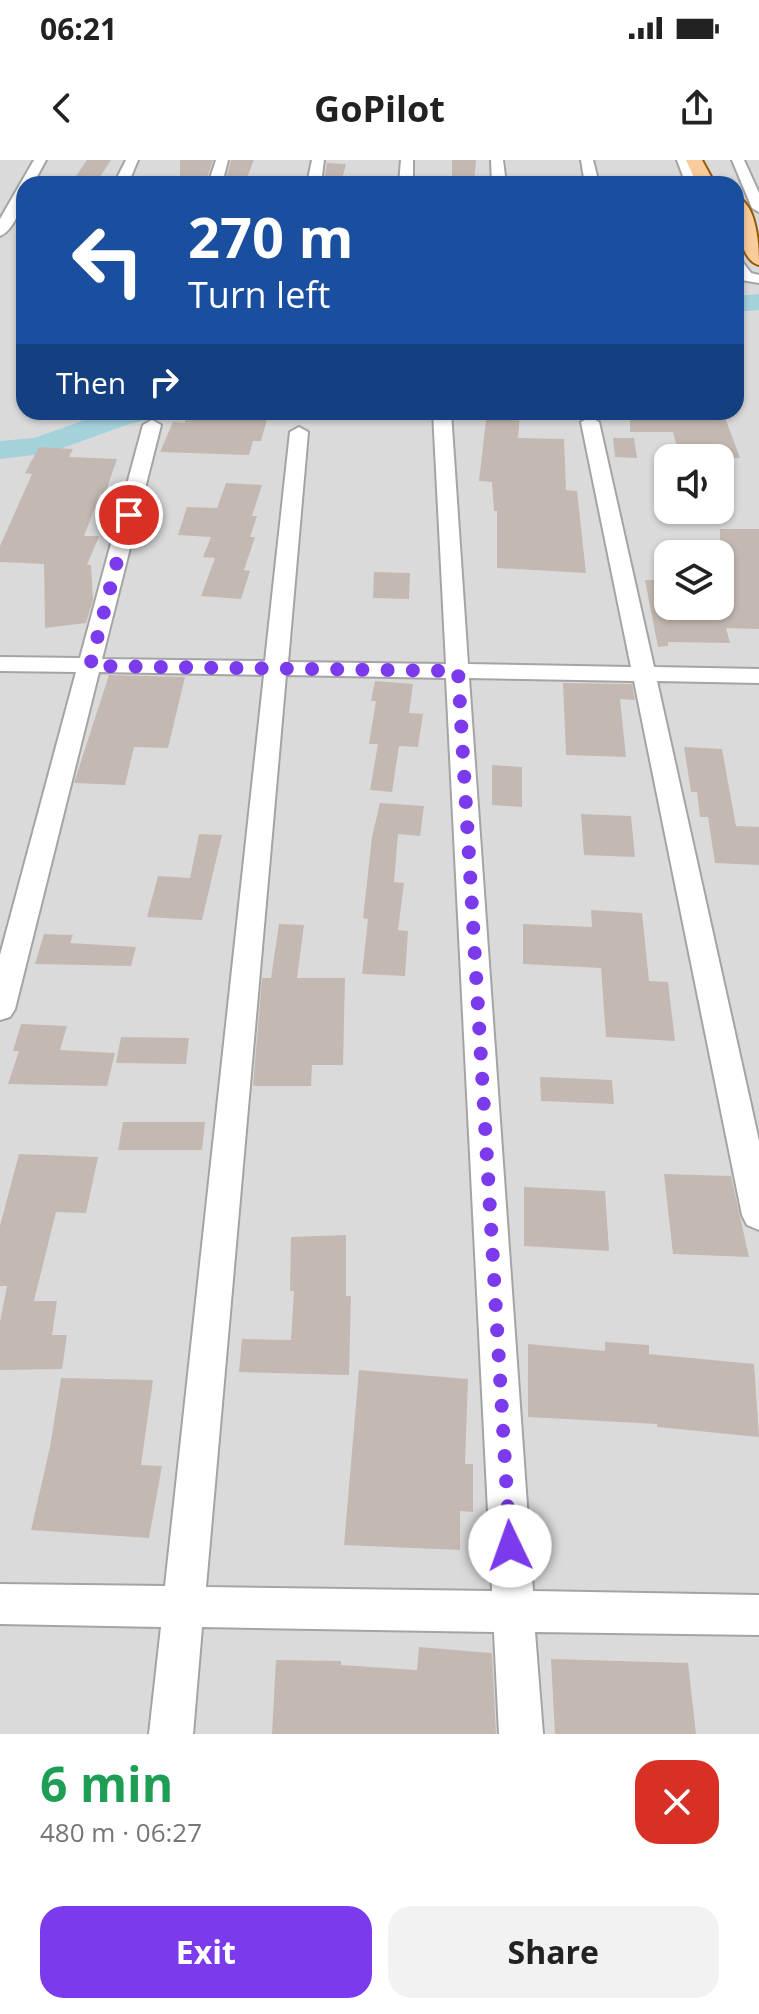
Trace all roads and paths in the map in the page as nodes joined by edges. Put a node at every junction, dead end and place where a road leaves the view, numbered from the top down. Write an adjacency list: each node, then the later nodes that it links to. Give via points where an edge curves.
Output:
1 (738, 160): 3 (street)
2 (16, 203): 5 (street)
3 (759, 208)
4 (744, 228): 7 (main road)
5 (0, 232)
6 (744, 253): 7 (main road)
7 (758, 274)
8 (442, 420): 15 (street)
9 (590, 422): 16 (street)
10 (152, 425): 13 (street)
11 (299, 432): 14 (street)
12 (0, 664): 13 (street)
13 (90, 666): 14 (street); 18 (street)
14 (277, 668): 15 (street); 21 (street)
15 (458, 671): 16 (street); 22 (street)
16 (643, 674): 17 (street); 19 (street)
17 (759, 676)
18 (0, 1009)
19 (759, 1215)
20 (0, 1604): 21 (street)
21 (184, 1607): 22 (street); 24 (street)
22 (514, 1609): 23 (street); 25 (street)
23 (759, 1615)
24 (171, 1734)
25 (521, 1734)

